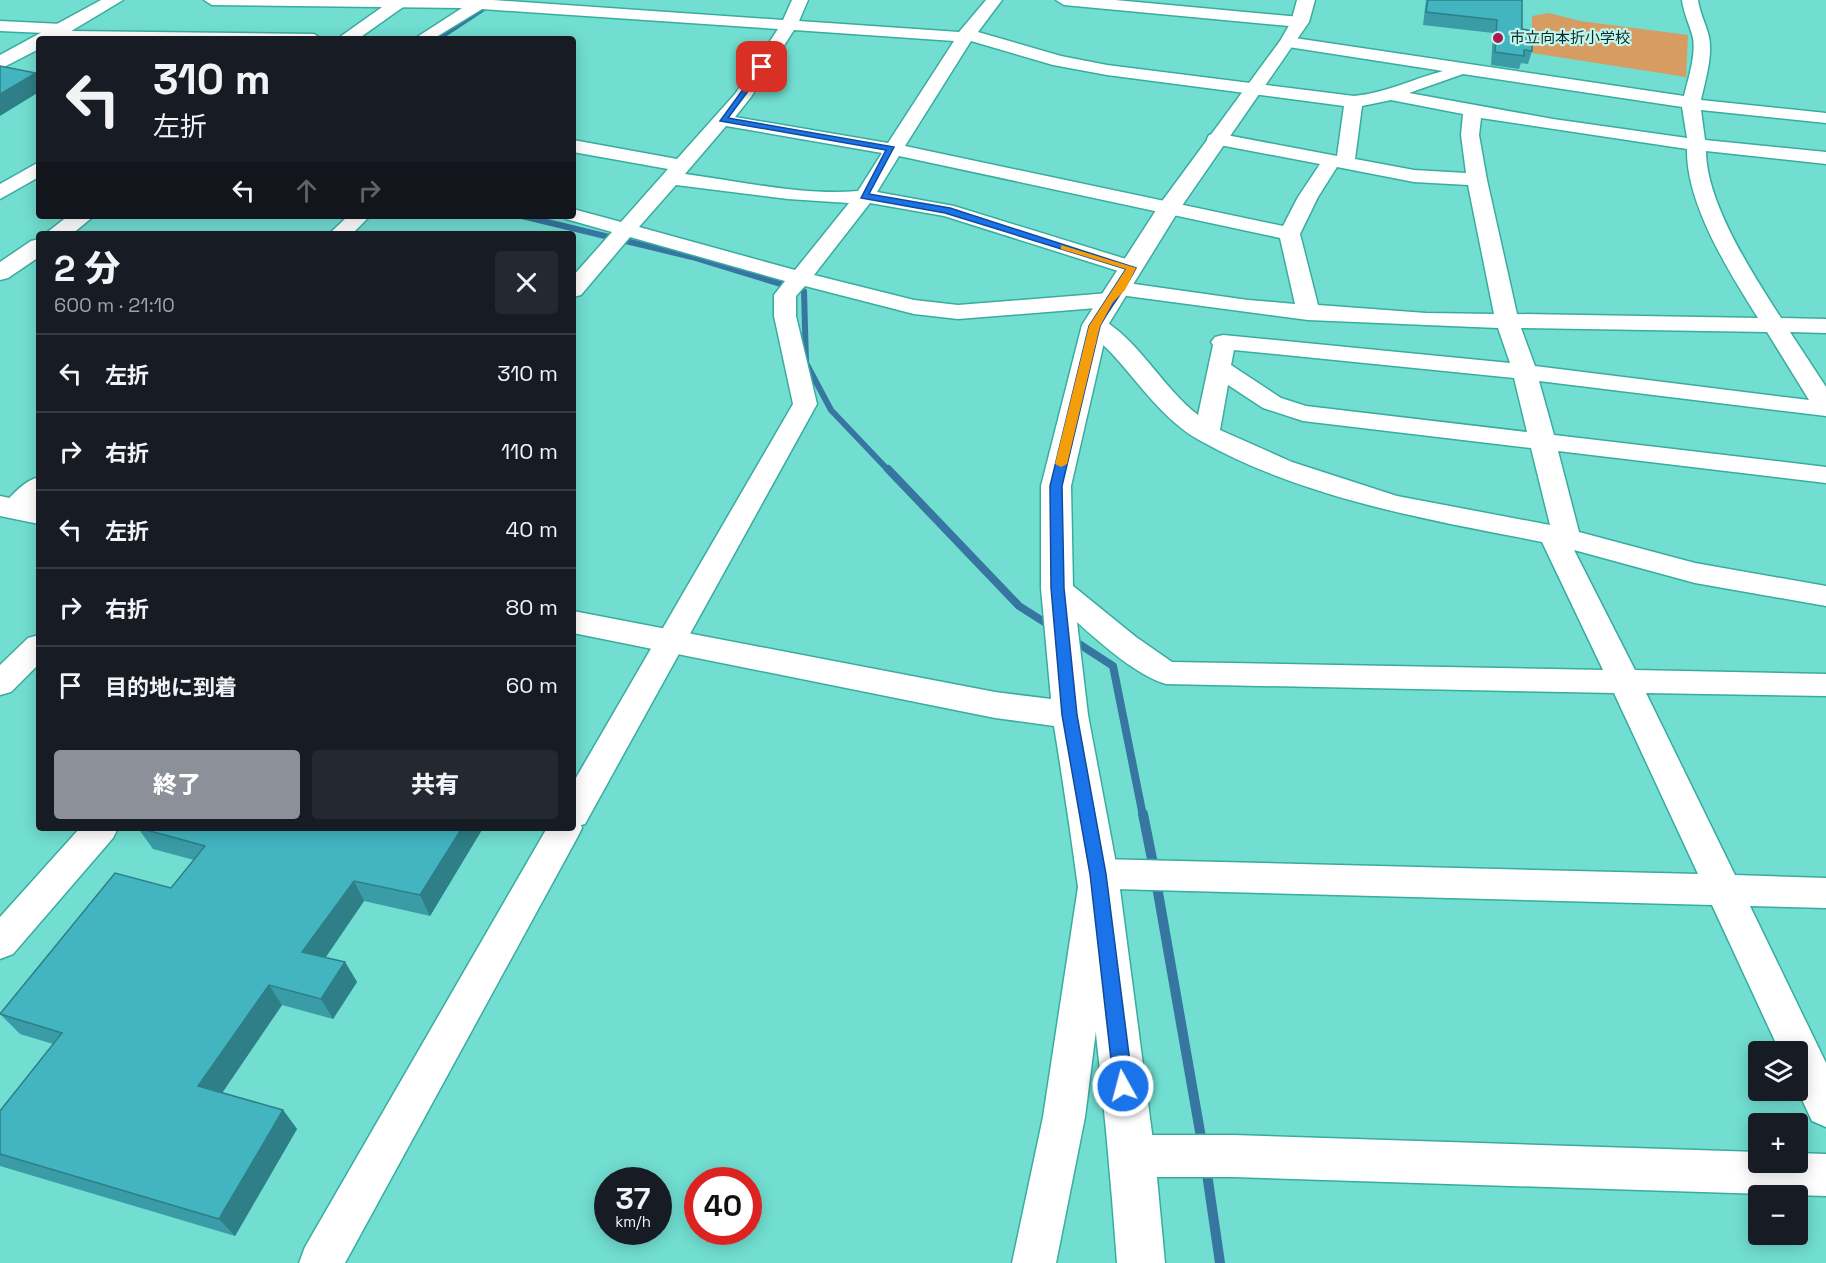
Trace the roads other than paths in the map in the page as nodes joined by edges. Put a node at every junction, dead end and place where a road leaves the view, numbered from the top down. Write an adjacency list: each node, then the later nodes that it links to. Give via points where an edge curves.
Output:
1 (114, 0): 15 (street)
2 (212, 0): 7 (street)
3 (800, 0): 12 (street)
4 (994, 0): 14 (street)
5 (1064, 0): 11 (street)
6 (1690, 0): 26 (street, via 1701,38 1699,70)
7 (402, 2): 8 (street); 16 (street)
8 (444, 2): 9 (street)
9 (485, 5): 10 (street); 17 (street)
10 (562, 6): 12 (street)
11 (1298, 22): 20 (street); 23 (street)
12 (789, 25): 14 (street); 29 (street)
13 (0, 26): 15 (street)
14 (965, 35): 23 (street, via 1107,70); 33 (street)
15 (49, 36)
16 (351, 36)
17 (428, 36)
18 (36, 43): 19 (street)
19 (0, 63)
20 (1464, 70): 24 (street); 26 (street, via 1671,98)
21 (0, 72): 22 (street)
22 (20, 76)
23 (1254, 88): 25 (street); 30 (street)
24 (1392, 95): 25 (street); 27 (street)
25 (1354, 101): 35 (street)
26 (1690, 104): 28 (street); 31 (street)
27 (1472, 112): 31 (street); 38 (street, via 1470,135)
28 (1826, 118)
29 (723, 120): 33 (street); 37 (street)
30 (1216, 139): 35 (street); 41 (street)
31 (1696, 143): 34 (street); 60 (street, via 1708,205 1744,278)
32 (576, 147): 37 (street)
33 (891, 149): 40 (street); 41 (street)
34 (1826, 158)
35 (1339, 162): 38 (street, via 1414,176); 47 (street, via 1308,197)
36 (36, 170): 39 (street)
37 (676, 172): 40 (street, via 788,193); 48 (street)
38 (1477, 180): 57 (street)
39 (0, 193)
40 (864, 196): 52 (street); 53 (street, via 947,210)
41 (1168, 209): 47 (street); 53 (street)
42 (576, 215): 48 (street)
43 (79, 219): 45 (street)
44 (356, 219): 46 (street)
45 (61, 231)
46 (342, 231)
47 (1290, 234): 56 (street)
48 (620, 237): 52 (street); 54 (street)
49 (0, 243): 50 (street)
50 (36, 249): 51 (street)
51 (0, 273)
52 (795, 285): 53 (street, via 958,312); 74 (street, via 785,316 805,404)
53 (1120, 286): 55 (street); 58 (street)
54 (576, 287)
55 (1236, 306): 56 (street); 61 (street)
56 (1308, 313): 57 (street)
57 (1507, 321): 60 (street); 63 (street)
58 (1095, 326): 65 (street, via 1114,341 1173,408); 72 (street, via 1056,486)
59 (1826, 326): 60 (street)
60 (1776, 327): 64 (street)
61 (1223, 342): 62 (street); 63 (street)
62 (1219, 368): 65 (street); 66 (street, via 1272,403 1303,413)
63 (1525, 372): 64 (street); 66 (street)
64 (1826, 407)
65 (1207, 434): 70 (street, via 1283,468 1393,504)
66 (1542, 441): 67 (street); 70 (street)
67 (1826, 475)
68 (36, 488): 69 (street)
69 (18, 509)
70 (1560, 536): 71 (street, via 1735,583); 76 (street)
71 (1826, 596)
72 (1059, 602): 76 (street, via 1166,673); 79 (street)
73 (576, 623): 74 (street)
74 (672, 642): 79 (street, via 995,705); 80 (street)
75 (36, 649): 77 (street)
76 (1625, 682): 78 (street); 84 (street)
77 (0, 684)
78 (1826, 685)
79 (1070, 715): 83 (street)
80 (576, 809)
81 (98, 831): 86 (street)
82 (563, 831): 90 (street)
83 (1111, 875): 84 (street); 88 (street); 91 (street)
84 (1725, 891): 85 (street); 87 (street)
85 (1826, 893)
86 (0, 943)
87 (1826, 1107)
88 (1132, 1156): 89 (street); 92 (street)
89 (1826, 1175)
90 (321, 1263)
91 (1034, 1263)
92 (1141, 1263)

